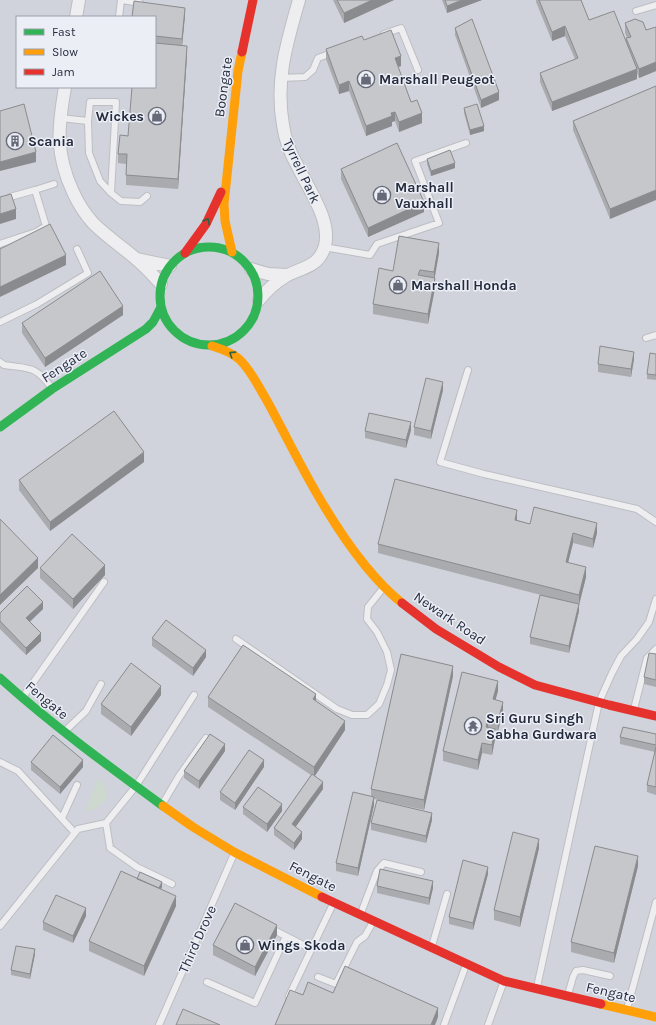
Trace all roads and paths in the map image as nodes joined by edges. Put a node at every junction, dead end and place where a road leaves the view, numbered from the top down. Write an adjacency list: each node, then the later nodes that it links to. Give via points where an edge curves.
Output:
1 (79, 0): 8 (street)
2 (121, 0): 5 (lane); 9 (lane)
3 (252, 0): 18 (street, Boongate, via 238,71)
4 (299, 0): 13 (street, Tyrrell Park, via 285,46)
5 (148, 5)
6 (656, 5): 7 (lane)
7 (636, 11)
8 (76, 16)
9 (119, 16)
10 (380, 36): 12 (lane, via 401,28)
11 (338, 50): 13 (lane, via 318,58 305,77)
12 (418, 70)
13 (281, 78): 25 (street, Tyrrell Park, via 280,108 283,127 296,164 324,218)
14 (65, 88): 15 (street)
15 (60, 118): 16 (lane); 29 (street, via 59,147 66,176 79,203 92,221)
16 (88, 121): 21 (lane, via 89,153 100,181); 21 (lane, via 90,102 116,102)
17 (466, 143): 25 (lane, via 415,161 439,224 377,244 370,255)
18 (226, 179): 27 (street, Boongate, via 225,221); 28 (street, Boongate, one-way to 18, via 216,206)
19 (54, 184): 20 (lane)
20 (35, 190): 23 (lane); 24 (lane, via 46,226)
21 (111, 193): 22 (lane, via 121,201 140,202)
22 (147, 196)
23 (10, 197)
24 (0, 244)
25 (324, 247): 32 (street, via 321,255 313,263)
26 (77, 249): 36 (lane, via 88,273 37,304)
27 (232, 252): 28 (street, via 208,246); 31 (street)
28 (185, 253): 30 (street)
29 (136, 259): 30 (street); 33 (street)
30 (170, 266): 33 (street)
31 (251, 269): 32 (street, via 268,274); 34 (street, via 257,284)
32 (287, 275): 34 (street, via 271,286)
33 (162, 284): 35 (street)
34 (259, 300): 37 (street, via 256,314)
35 (161, 306): 38 (street, Fengate, via 153,322); 40 (street, via 173,330)
36 (0, 322)
37 (249, 326): 42 (street); 43 (street, via 232,340)
38 (146, 329): 40 (street); 48 (street, Fengate)
39 (656, 335): 41 (lane)
40 (183, 338): 43 (street)
41 (646, 338)
42 (245, 340)
43 (212, 346): 46 (street, Newark Road, one-way to 43, via 226,350)
44 (245, 355): 46 (street, Newark Road)
45 (0, 362): 48 (lane, via 4,366 34,370 43,376)
46 (248, 369): 52 (street, Newark Road, via 325,508 347,541)
47 (468, 370): 50 (lane, via 440,462 637,509)
48 (52, 389): 49 (street, Fengate)
49 (0, 427)
50 (656, 522)
51 (104, 582): 59 (lane)
52 (385, 586): 54 (lane, via 368,607 367,619 378,632 387,652 391,670 379,704 367,715 352,715 337,708); 60 (street, Newark Road, via 436,629 499,667 535,685)
53 (656, 599): 60 (lane, via 649,622 621,656)
54 (236, 639)
55 (656, 649): 61 (lane, via 647,658)
56 (0, 678): 59 (street, Fengate)
57 (101, 684): 63 (lane, via 86,712)
58 (194, 695): 67 (lane)
59 (22, 698): 63 (street, Fengate)
60 (599, 702): 61 (street, Newark Road); 90 (lane)
61 (634, 711): 62 (street, Newark Road)
62 (656, 716)
63 (64, 732): 67 (street, Fengate)
64 (206, 738): 68 (lane)
65 (0, 762): 69 (lane, via 18,771)
66 (77, 785): 69 (lane)
67 (136, 786): 68 (street, Fengate); 70 (lane)
68 (162, 805): 72 (street, Fengate)
69 (62, 818): 71 (lane)
70 (106, 823): 71 (lane, via 78,829); 74 (lane, via 110,848 137,867)
71 (75, 833): 81 (lane)
72 (234, 852): 76 (street, Fengate); 95 (lane, Third Drove)
73 (421, 872): 78 (lane, via 384,863 377,871)
74 (172, 884)
75 (446, 894): 83 (lane)
76 (333, 902): 78 (street, Fengate); 84 (lane)
77 (656, 902): 93 (lane)
78 (360, 914): 79 (street, Fengate)
79 (373, 921): 83 (street, Fengate); 87 (lane, via 365,936 357,942 336,984)
80 (263, 925): 82 (lane)
81 (0, 926)
82 (286, 936): 84 (lane); 89 (lane, via 255,1003)
83 (431, 948): 85 (street, Fengate)
84 (311, 949): 92 (lane)
85 (466, 964): 88 (street, Fengate); 96 (lane)
86 (610, 976): 91 (lane, via 576,971)
87 (318, 977)
88 (504, 981): 90 (street, Fengate); 97 (lane)
89 (207, 982)
90 (537, 989): 91 (street, Fengate)
91 (567, 996): 93 (street, Fengate)
92 (285, 1004)
93 (627, 1010): 94 (street, Fengate)
94 (656, 1017)
95 (159, 1025)
96 (444, 1025)
97 (488, 1025)

